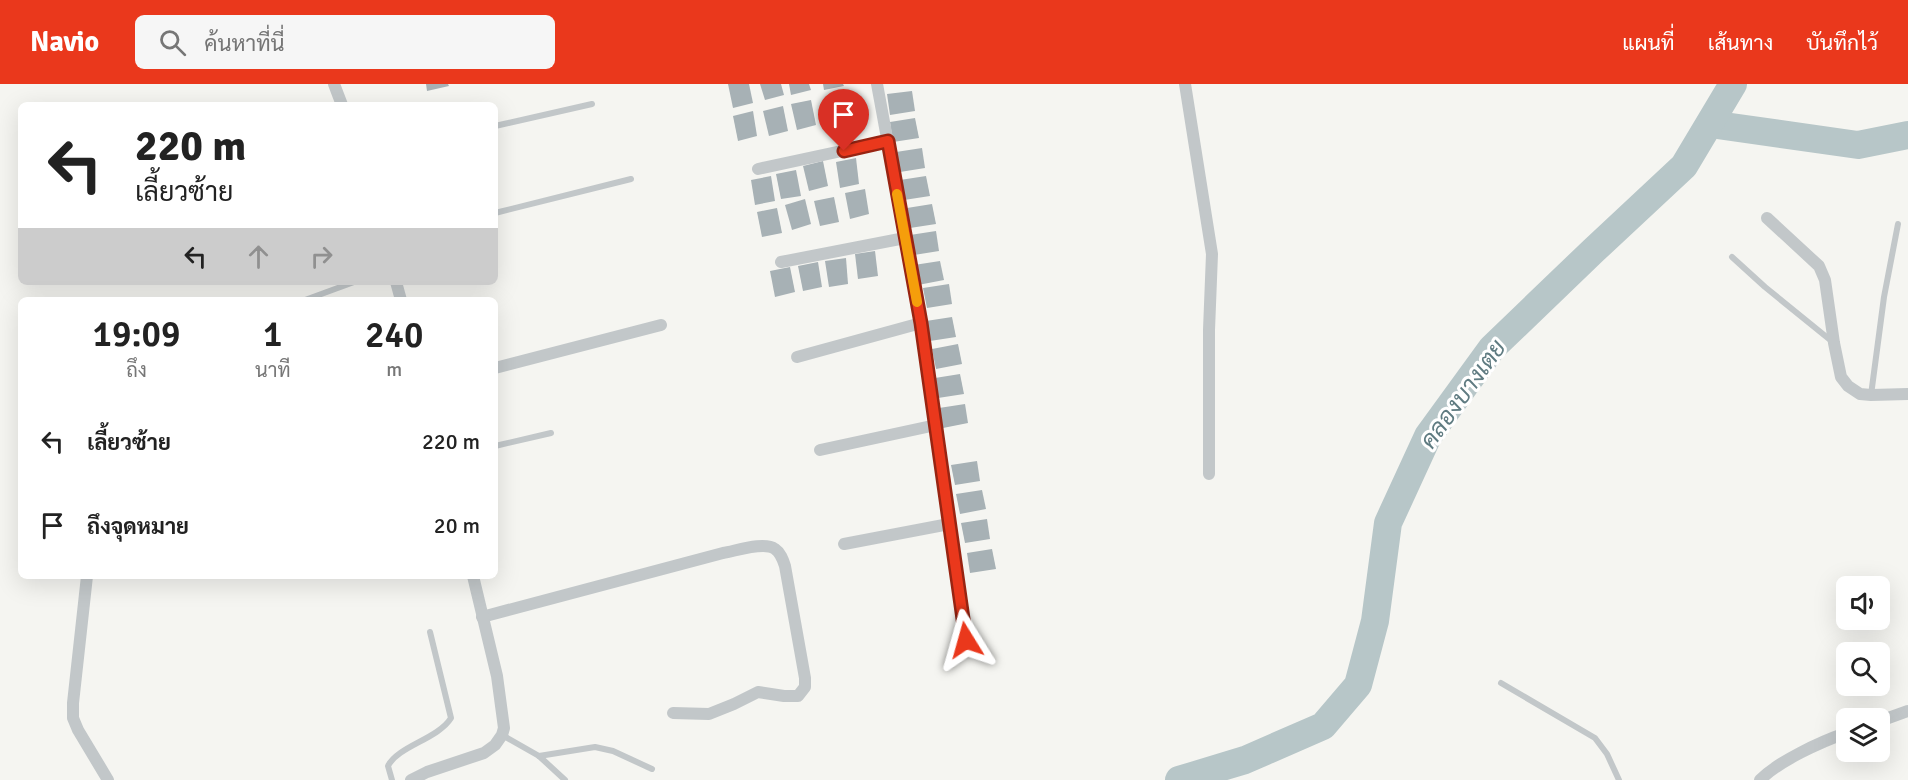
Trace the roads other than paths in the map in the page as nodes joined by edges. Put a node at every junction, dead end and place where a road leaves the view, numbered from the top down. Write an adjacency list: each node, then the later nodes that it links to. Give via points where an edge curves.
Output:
1 (334, 84): 4 (street)
2 (877, 84): 7 (street)
3 (1185, 84): 29 (street, via 1212,254)
4 (341, 102)
5 (592, 104): 6 (lane)
6 (498, 125)
7 (888, 141): 8 (street); 13 (street)
8 (758, 169)
9 (631, 179): 10 (lane)
10 (498, 212)
11 (1767, 219): 20 (street, via 1819,266 1825,280)
12 (1898, 224): 24 (lane)
13 (905, 238): 15 (street); 18 (street)
14 (1732, 257): 20 (lane)
15 (782, 262)
16 (346, 285): 17 (lane)
17 (313, 297)
18 (921, 323): 21 (street); 25 (street)
19 (661, 325): 22 (street)
20 (1834, 343): 24 (street, via 1841,377 1860,394)
21 (796, 357)
22 (498, 367)
23 (1908, 394): 24 (street)
24 (1871, 395)
25 (936, 425): 28 (street); 30 (street)
26 (551, 433): 27 (lane)
27 (498, 445)
28 (820, 450)
29 (1209, 474)
30 (949, 524): 31 (street); 36 (street)
31 (844, 544)
32 (87, 579): 45 (street, via 73,718)
33 (474, 579): 34 (street)
34 (482, 617): 39 (street, via 723,553 768,546 776,549 785,566 805,687 798,696 758,692 709,714); 41 (street, via 497,676)
35 (430, 632): 46 (lane, via 451,718 441,730 393,758 388,766)
36 (966, 640)
37 (1501, 683): 49 (lane, via 1595,738)
38 (1908, 711): 40 (street)
39 (672, 713)
40 (1890, 717)
41 (502, 735): 43 (lane); 47 (street, via 484,753)
42 (1836, 737): 50 (street, via 1769,771)
43 (539, 756): 44 (lane, via 595,747); 48 (lane)
44 (652, 769)
45 (108, 780)
46 (392, 780)
47 (411, 780)
48 (565, 780)
49 (1619, 780)
50 (1760, 780)

